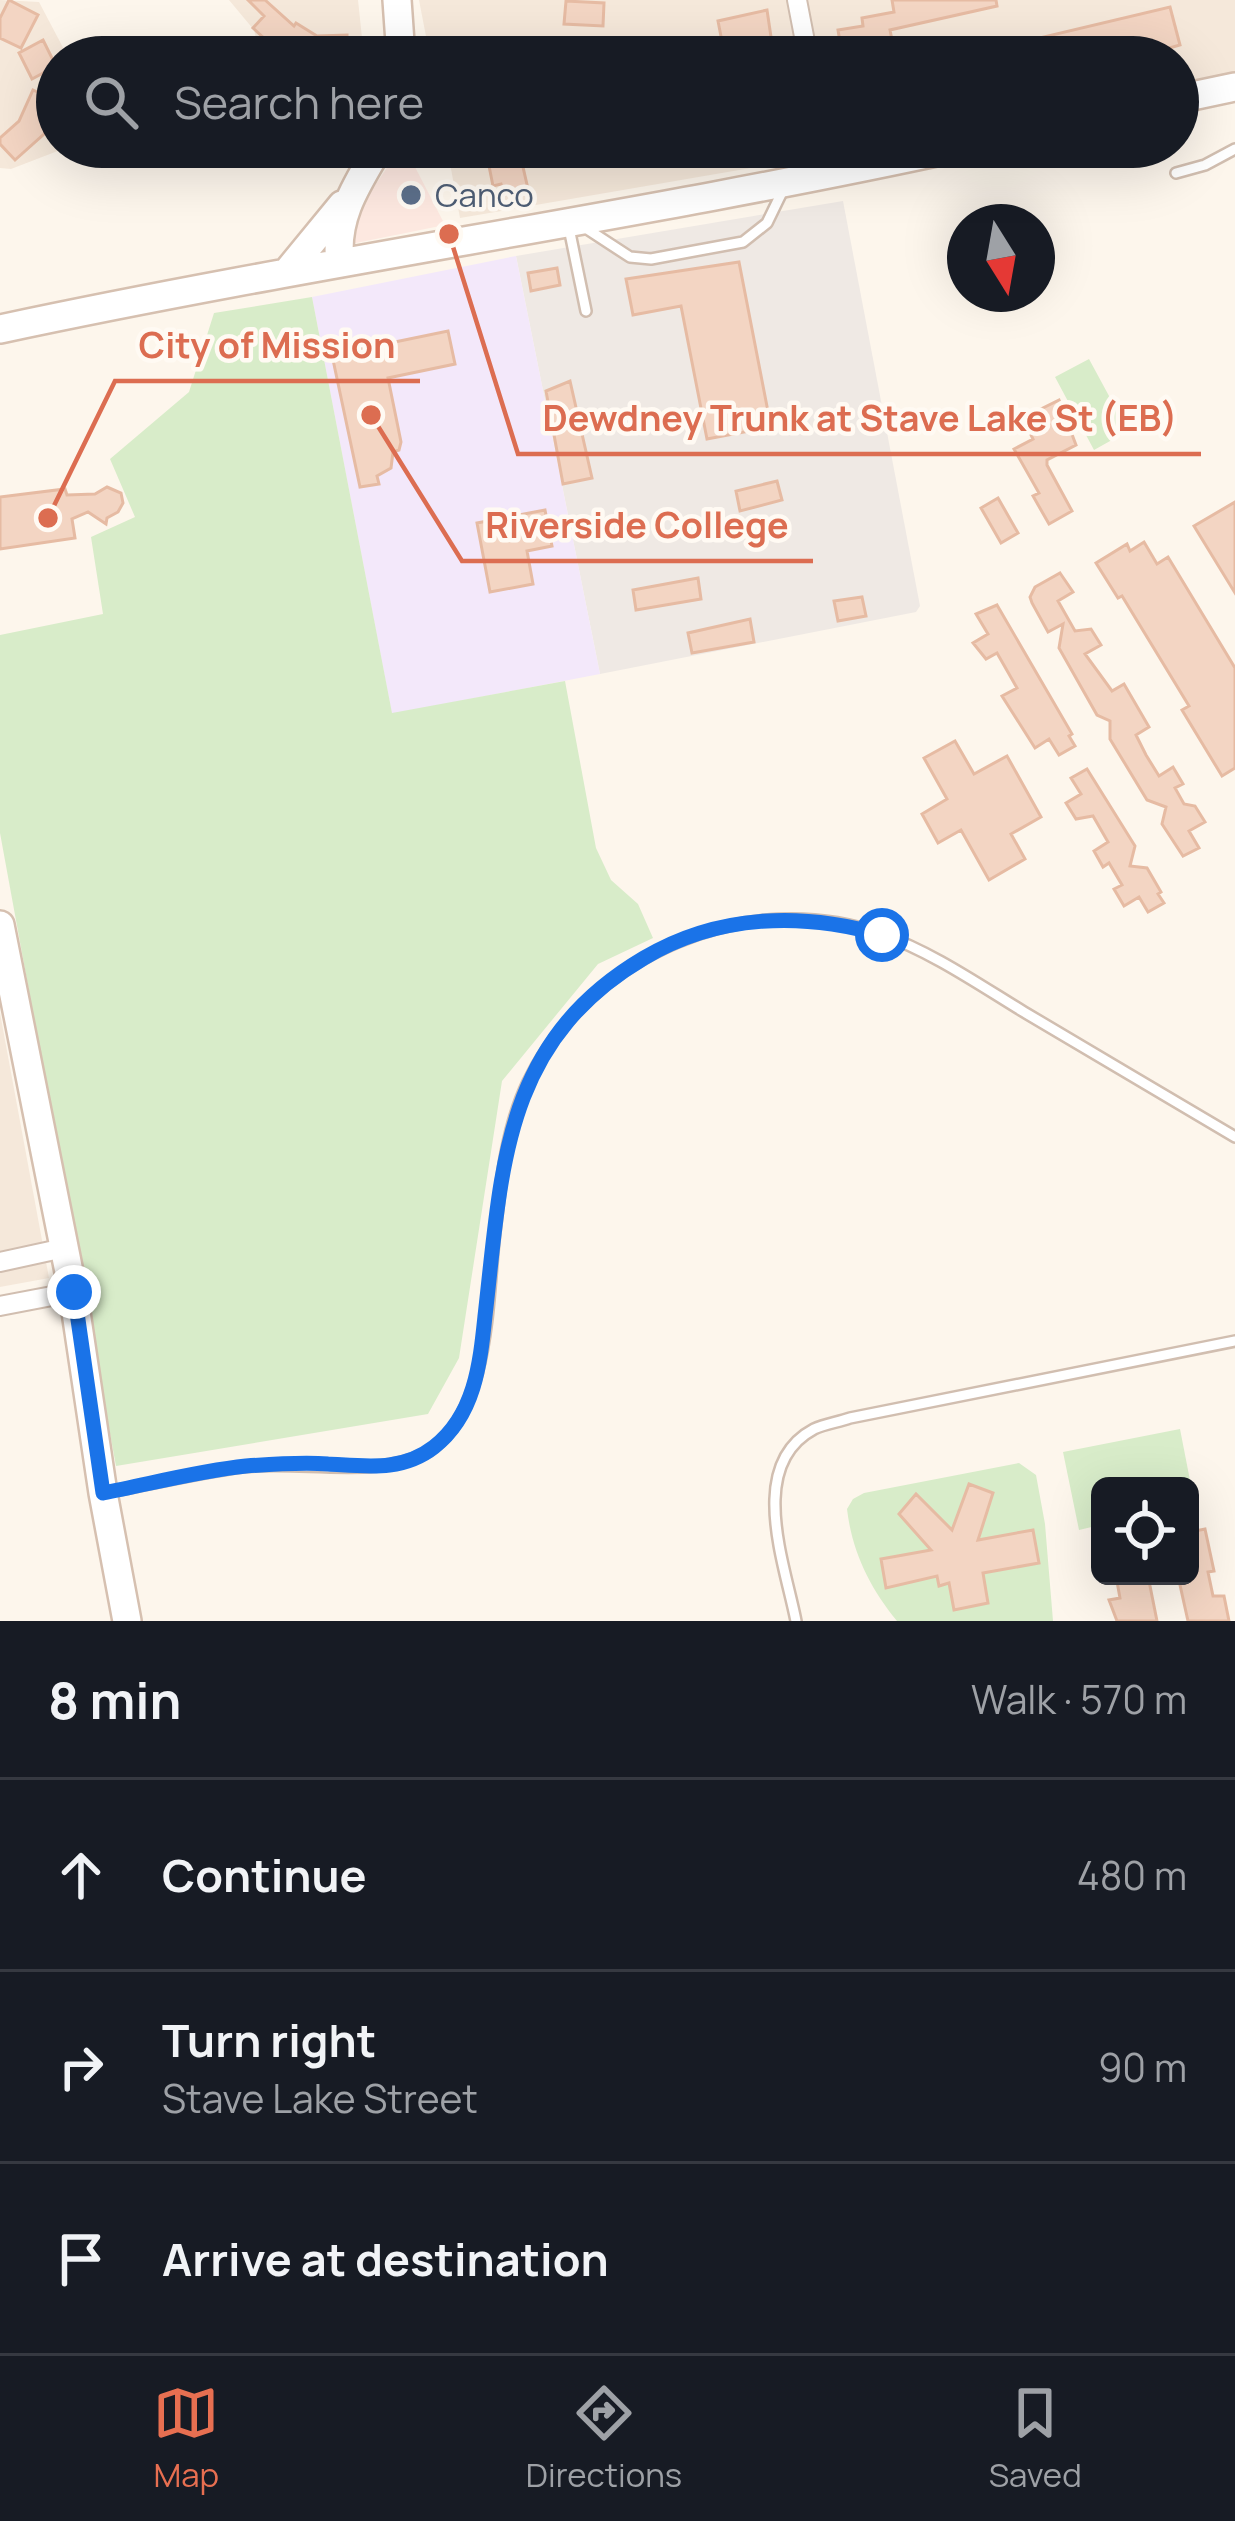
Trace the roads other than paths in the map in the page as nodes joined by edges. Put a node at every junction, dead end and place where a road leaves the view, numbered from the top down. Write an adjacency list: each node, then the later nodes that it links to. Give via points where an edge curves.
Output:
1 (397, 0): 3 (main road)
2 (797, 0): 4 (street)
3 (400, 36)
4 (804, 36)
5 (1235, 87): 6 (main road)
6 (1199, 95)
7 (1235, 149): 8 (lane)
8 (1199, 167)
9 (366, 168): 14 (main road)
10 (815, 168): 13 (main road)
11 (1194, 168): 12 (lane)
12 (1177, 173)
13 (786, 184): 15 (main road); 15 (lane, via 767,223 743,242 651,260 613,249)
14 (349, 197): 16 (main road, via 337,240); 17 (main road)
15 (572, 222): 16 (main road); 18 (lane)
16 (340, 263): 17 (main road)
17 (287, 272): 19 (main road)
18 (586, 311)
19 (0, 328)
20 (0, 925): 22 (main road)
21 (1235, 1137): 27 (lane, via 882,935 781,919 686,938 583,1003 529,1080 501,1178 479,1367 467,1405 444,1438 389,1466 242,1467)
22 (64, 1248): 23 (street); 24 (main road)
23 (0, 1262)
24 (74, 1292): 25 (street); 27 (main road)
25 (0, 1306)
26 (1235, 1341): 29 (lane, via 811,1430 778,1466 774,1511)
27 (103, 1493): 28 (main road)
28 (127, 1621)
29 (796, 1621)

